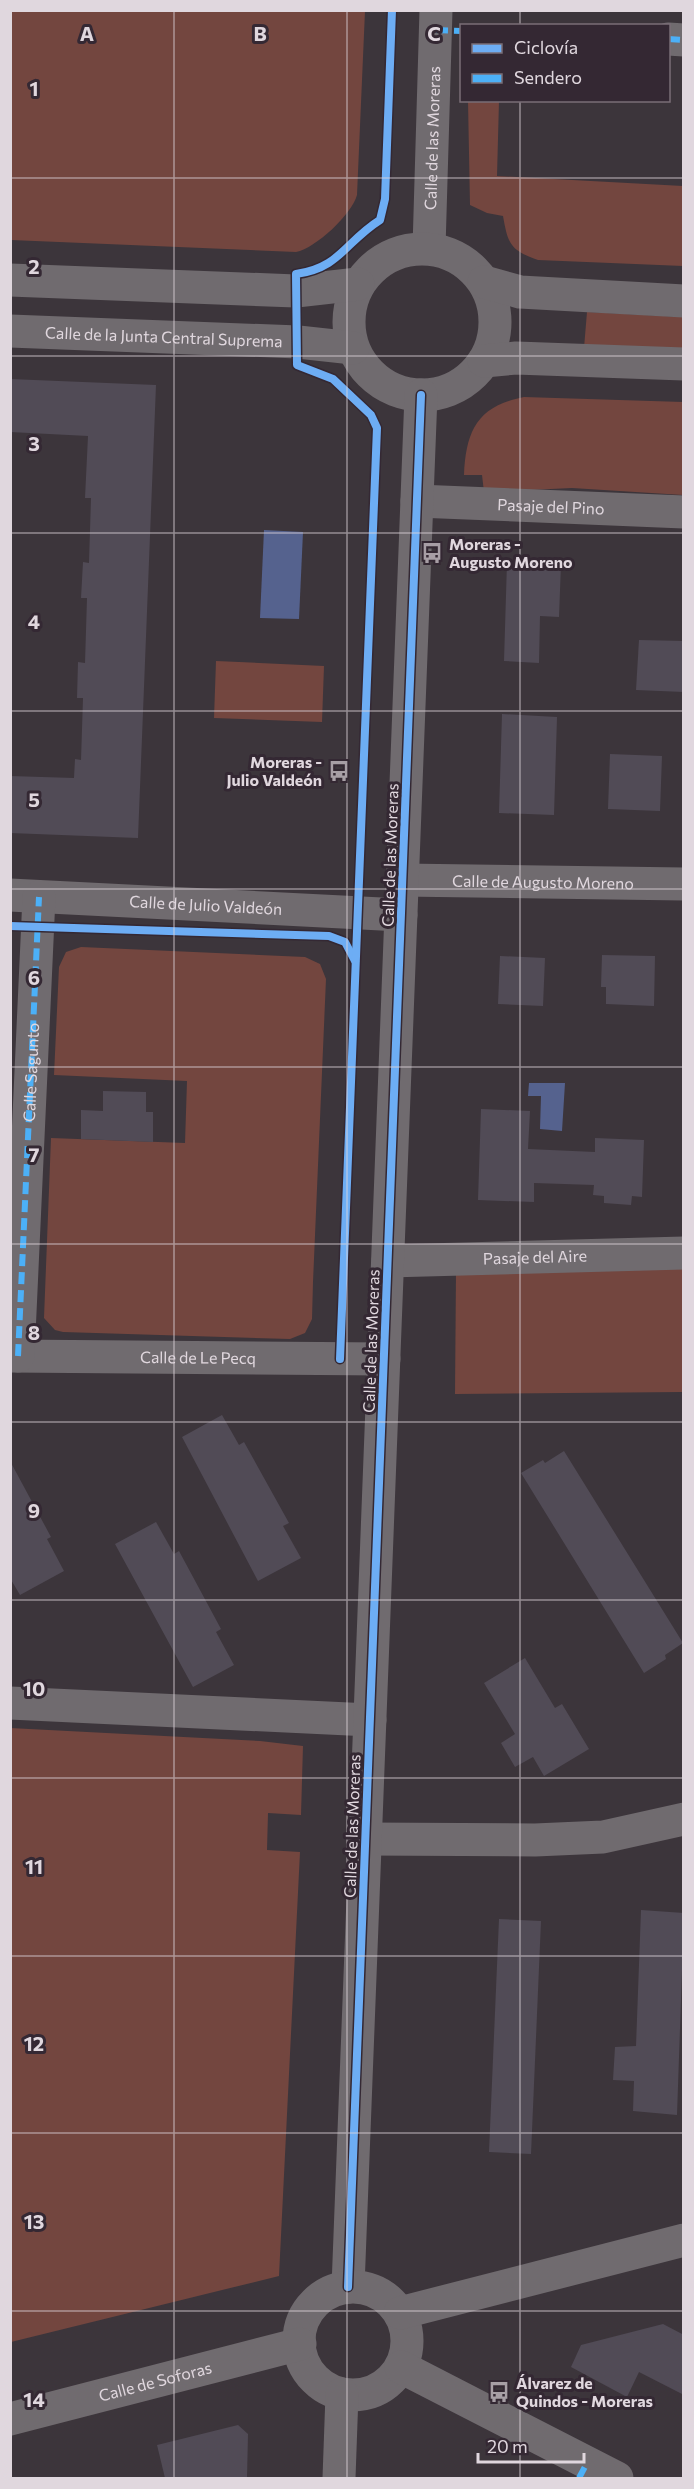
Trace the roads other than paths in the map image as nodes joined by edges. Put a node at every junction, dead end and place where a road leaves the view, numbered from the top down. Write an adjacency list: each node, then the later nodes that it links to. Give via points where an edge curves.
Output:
1 (444, 24): 2 (street, Calle de las Moreras)
2 (429, 248): 4 (street, via 460,259); 5 (street, via 408,249 388,256)
3 (10, 280): 5 (street, via 296,291)
4 (484, 282): 6 (street, via 520,292); 9 (street, via 495,321)
5 (358, 284): 8 (street, via 348,315)
6 (684, 301)
7 (10, 331): 8 (street, Calle de la Junta Central Suprema, via 298,342)
8 (353, 348): 11 (street, via 363,367 380,382 399,392)
9 (484, 361): 10 (street, via 516,358); 11 (street, via 468,379 446,391)
10 (684, 364)
11 (421, 395): 12 (street, Calle de las Moreras)
12 (417, 501): 13 (street, Pasaje del Pino); 14 (street, Calle de las Moreras)
13 (684, 512)
14 (402, 880): 15 (street, Calle de Augusto Moreno); 17 (street, Calle de las Moreras)
15 (684, 884)
16 (25, 896): 17 (street, Calle de Julio Valdeón); 20 (street, Calle Sagunto)
17 (401, 915): 19 (street, Calle de las Moreras)
18 (684, 1253): 19 (street, Pasaje del Aire)
19 (388, 1261): 21 (street, Calle de las Moreras)
20 (14, 1356): 21 (street, Calle de Le Pecq)
21 (384, 1359): 23 (street, Calle de las Moreras)
22 (10, 1703): 23 (street)
23 (370, 1720): 25 (street, Calle de las Moreras)
24 (684, 1819): 25 (street, Calle de las Moreras, via 603,1837)
25 (365, 1839): 27 (street, Calle de las Moreras)
26 (684, 2240): 28 (street)
27 (348, 2287): 28 (street, via 377,2293); 29 (street, via 318,2300 301,2328)
28 (400, 2313): 30 (street, via 407,2340)
29 (300, 2344): 31 (street, via 303,2361 313,2376 326,2388); 32 (street, Calle de Soforas)
30 (401, 2367): 31 (street, via 377,2390 360,2395); 33 (street)
31 (342, 2394): 34 (street)
32 (10, 2419)
33 (583, 2471): 35 (street)
34 (339, 2478)
35 (617, 2478)

